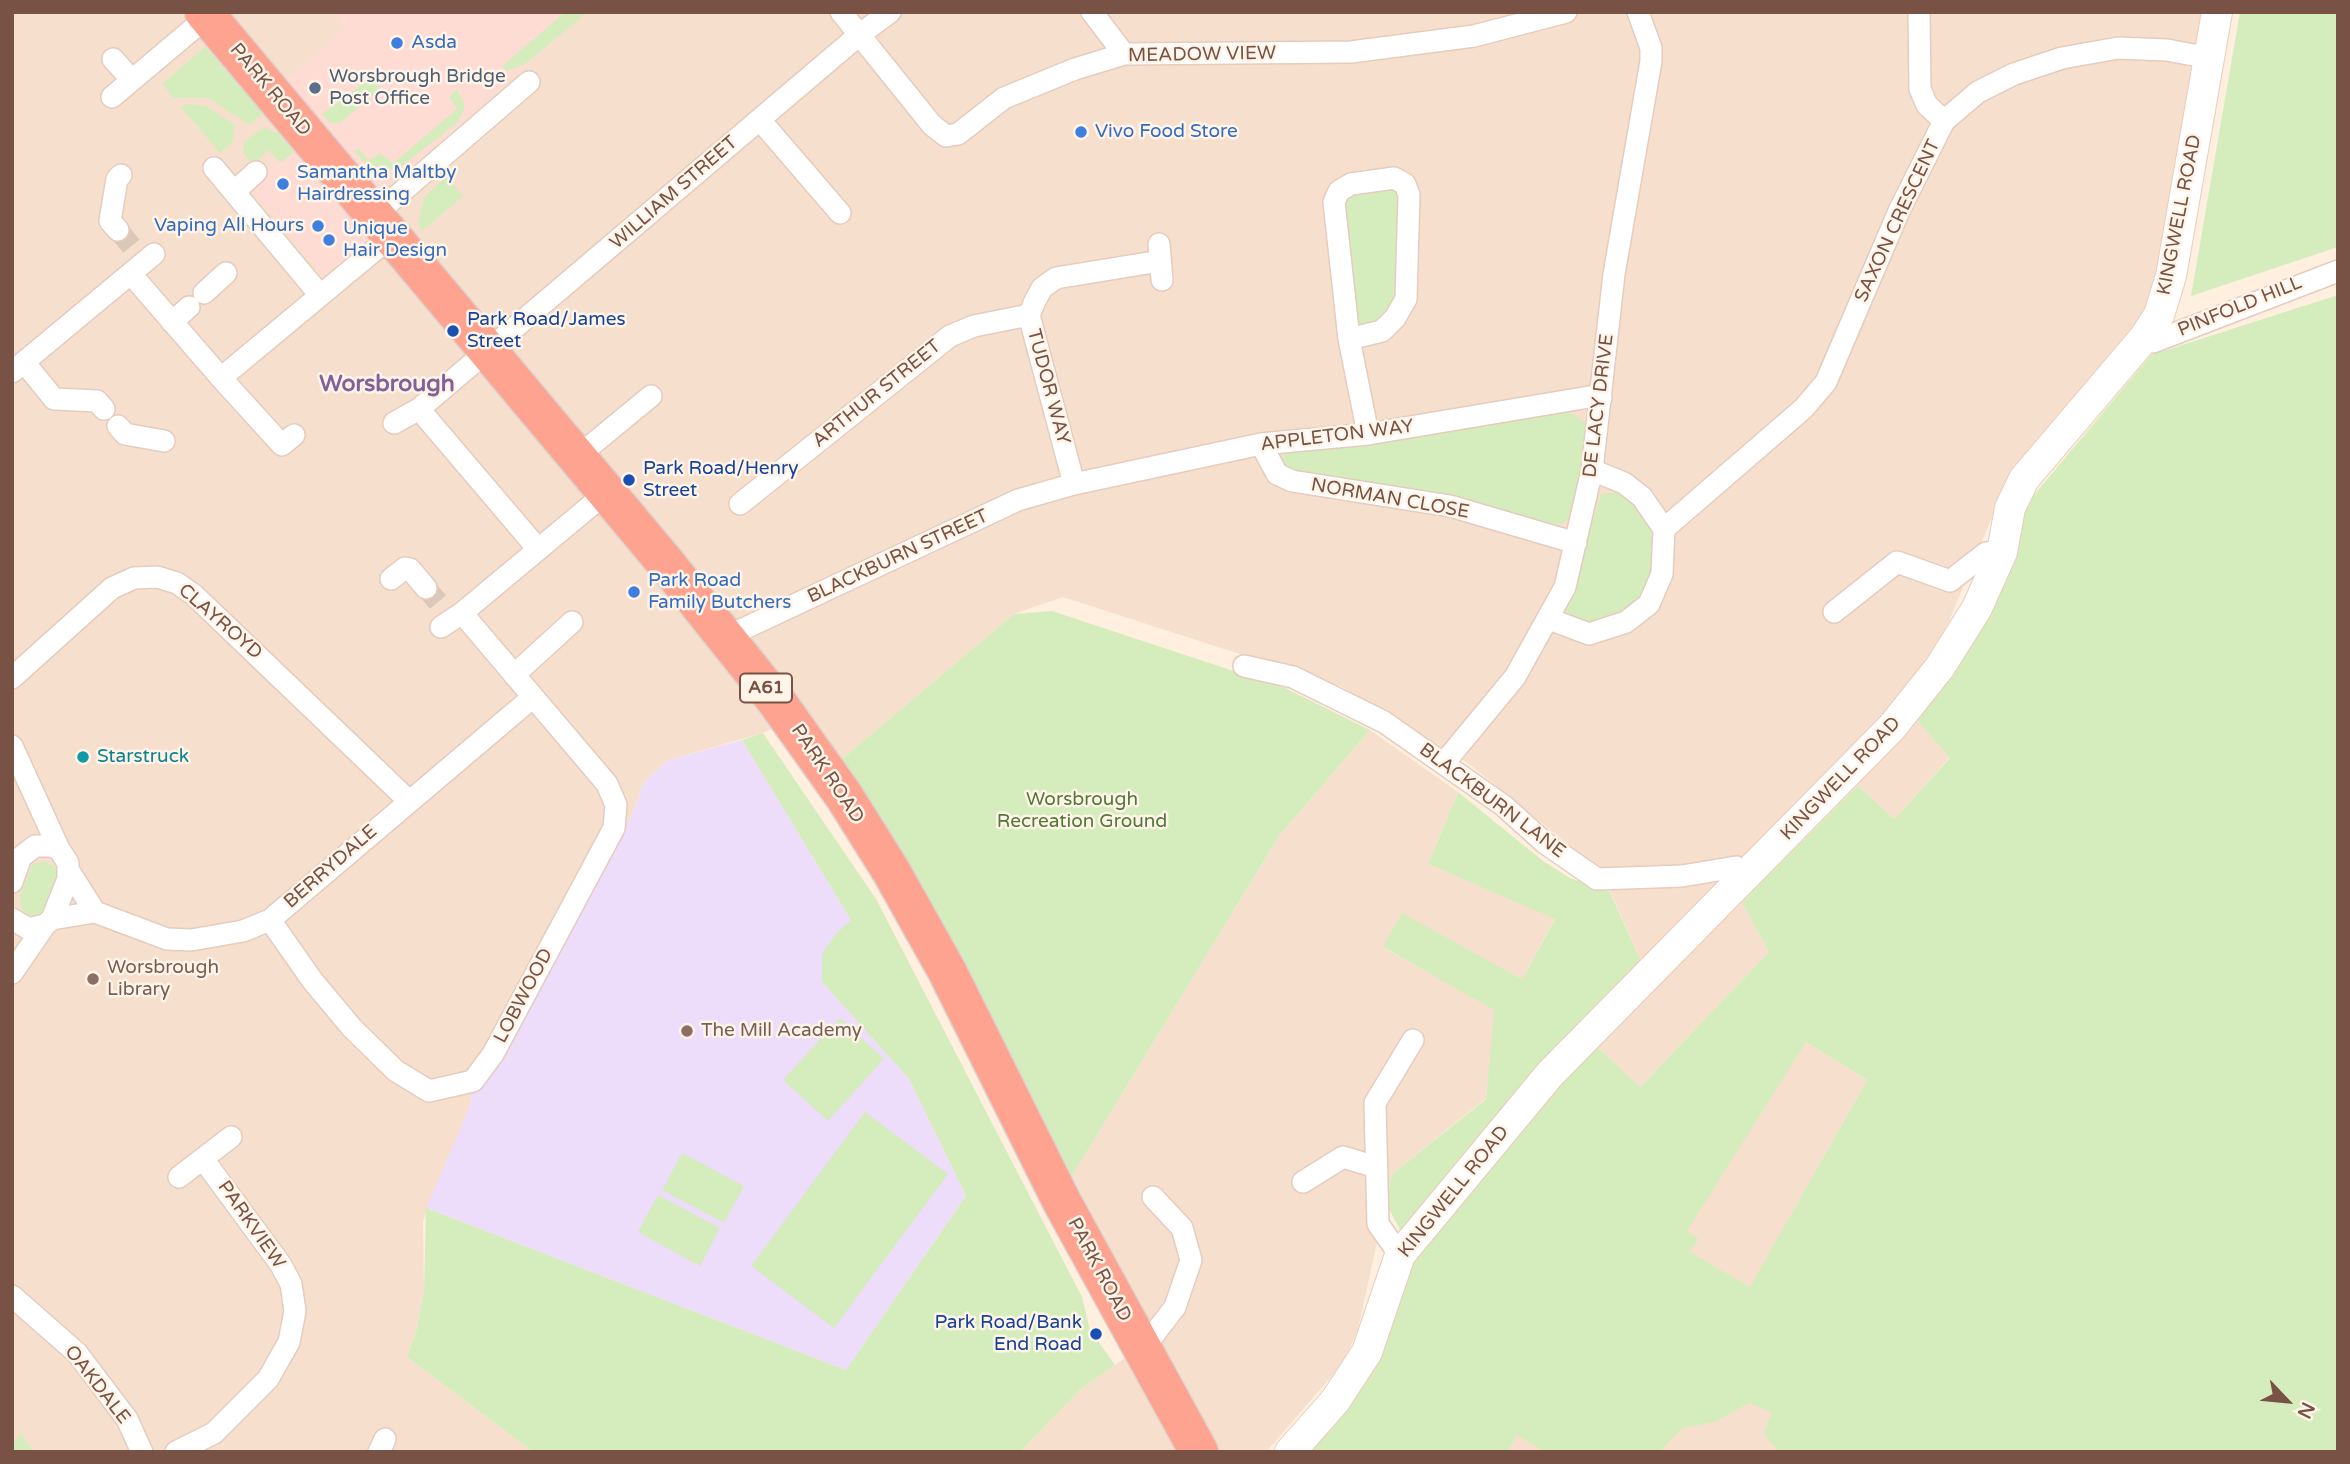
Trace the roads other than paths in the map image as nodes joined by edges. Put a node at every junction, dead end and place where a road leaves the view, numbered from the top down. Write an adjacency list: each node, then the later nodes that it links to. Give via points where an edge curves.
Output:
1 (841, 12): 9 (street)
2 (890, 12): 9 (street, WILLIAM STREET)
3 (1092, 12): 10 (street)
4 (1566, 12): 10 (street, MEADOW VIEW, via 1474,36 1351,52)
5 (1638, 12): 37 (street, DE LACY DRIVE, via 1651,61 1614,274)
6 (1919, 12): 17 (street, via 1920,89 1927,105)
7 (2217, 12): 11 (street, KINGWELL ROAD)
8 (209, 14): 13 (street); 23 (highway, PARK ROAD / A61)
9 (859, 35): 10 (street, MEADOW VIEW, via 946,136 958,134 1004,98); 16 (street, WILLIAM STREET)
10 (1124, 54)
11 (2209, 58): 17 (street, SAXON CRESCENT, via 2118,48 2062,58 1978,92); 31 (street, KINGWELL ROAD, via 2171,276 2159,315)
12 (113, 59): 13 (street)
13 (131, 79): 15 (street)
14 (529, 82): 23 (street)
15 (112, 97)
16 (760, 120): 22 (street); 33 (street, WILLIAM STREET)
17 (1944, 121): 51 (street, SAXON CRESCENT, via 1899,211 1826,382 1804,408)
18 (214, 168): 21 (street)
19 (256, 172): 21 (street)
20 (121, 175): 24 (street, via 110,221)
21 (234, 192): 28 (street)
22 (840, 213)
23 (385, 225): 28 (street); 33 (highway, PARK ROAD / A61)
24 (118, 230)
25 (1160, 262): 29 (street, TUDOR WAY, via 1056,278 1042,288)
26 (2338, 271): 31 (street, PINFOLD HILL, via 2153,342)
27 (226, 273): 30 (street)
28 (320, 295): 35 (street)
29 (1029, 315): 48 (street, TUDOR WAY); 50 (street, ARTHUR STREET, via 974,326 950,337)
30 (172, 322): 34 (street, via 141,260); 35 (street)
31 (2144, 338): 54 (street, KINGWELL ROAD, via 2024,478 2011,508)
32 (1349, 340): 32 (street, via 1334,202 1339,191 1351,184 1394,178 1405,184 1409,195 1406,299 1381,331); 42 (street)
33 (488, 349): 38 (street, WILLIAM STREET); 46 (highway, PARK ROAD / A61)
34 (18, 367): 39 (street, via 54,399 97,401)
35 (221, 378): 43 (street, via 282,445)
36 (651, 396): 46 (street)
37 (1601, 398): 42 (street, APPLETON WAY); 47 (street, DE LACY DRIVE)
38 (419, 409): 40 (street, WILLIAM STREET); 53 (street)
39 (104, 410)
40 (394, 423)
41 (118, 426): 44 (street, via 125,435)
42 (1368, 434): 45 (street, APPLETON WAY)
43 (293, 435)
44 (164, 441)
45 (1261, 444): 48 (street, APPLETON WAY); 52 (street, NORMAN CLOSE, via 1277,474 1292,481 1450,506)
46 (577, 457): 49 (highway, PARK ROAD / A61)
47 (1592, 470): 51 (street, via 1643,497); 52 (street, DE LACY DRIVE)
48 (1074, 484): 60 (street, BLACKBURN STREET, via 1018,500)
49 (606, 493): 53 (street); 60 (highway, PARK ROAD / A61)
50 (740, 504)
51 (1664, 529): 58 (street, via 1662,574 1649,604 1626,622 1588,634)
52 (1576, 543): 58 (street, DE LACY DRIVE, via 1565,587)
53 (538, 549): 56 (street)
54 (2002, 552): 57 (street, via 1986,553 1950,581 1897,562); 72 (street, KINGWELL ROAD, via 1977,608 1940,667 1900,717)
55 (391, 579): 56 (street, LOBWOOD, via 410,569)
56 (444, 609): 62 (street, LOBWOOD)
57 (1834, 612)
58 (1549, 619): 66 (street, DE LACY DRIVE, via 1515,677)
59 (572, 622): 62 (street)
60 (724, 638): 88 (highway, PARK ROAD / A61, via 787,715 891,871)
61 (1244, 666): 66 (street, BLACKBURN LANE, via 1293,677 1337,696)
62 (514, 675): 64 (street, LOBWOOD)
63 (12, 678): 68 (street, CLAYROYD, via 112,588 134,578 156,577 177,583)
64 (533, 697): 68 (street, BERRYDALE); 76 (street, LOBWOOD, via 607,784 616,805 614,828 494,1054 473,1081 429,1091 396,1071 344,1018)
65 (12, 746): 67 (street)
66 (1444, 763): 72 (street, BLACKBURN LANE, via 1504,806 1545,844 1597,879 1671,877 1736,867)
67 (33, 798): 69 (street); 70 (street)
68 (409, 801): 76 (street, BERRYDALE)
69 (58, 849): 70 (street, via 43,845); 71 (street, via 65,855)
70 (27, 851): 73 (street)
71 (69, 871): 74 (street); 77 (street)
72 (1749, 874): 86 (street, KINGWELL ROAD, via 1550,1074)
73 (12, 882)
74 (95, 912): 76 (street, BERRYDALE, via 167,939 191,940 243,931); 77 (street, BERRYDALE)
75 (12, 919): 77 (street, BERRYDALE, via 29,929)
76 (270, 920)
77 (48, 922): 78 (street)
78 (12, 973)
79 (1413, 1040): 82 (street, via 1376,1103)
80 (231, 1138): 81 (street)
81 (203, 1158): 83 (street); 90 (street, PARKVIEW, via 281,1265 291,1284 295,1311 289,1342 268,1379 214,1433)
82 (1376, 1167): 84 (street, via 1343,1157); 86 (street, via 1378,1224)
83 (179, 1177)
84 (1303, 1181)
85 (1153, 1197): 88 (street, via 1182,1228 1191,1260 1175,1307)
86 (1400, 1255): 92 (street, KINGWELL ROAD, via 1367,1352 1335,1401)
87 (16, 1308): 89 (street, OAKDALE, via 77,1353 127,1419)
88 (1142, 1350): 91 (highway, PARK ROAD / A61)
89 (142, 1452)
90 (176, 1452)
91 (1199, 1452)
92 (1290, 1452)

